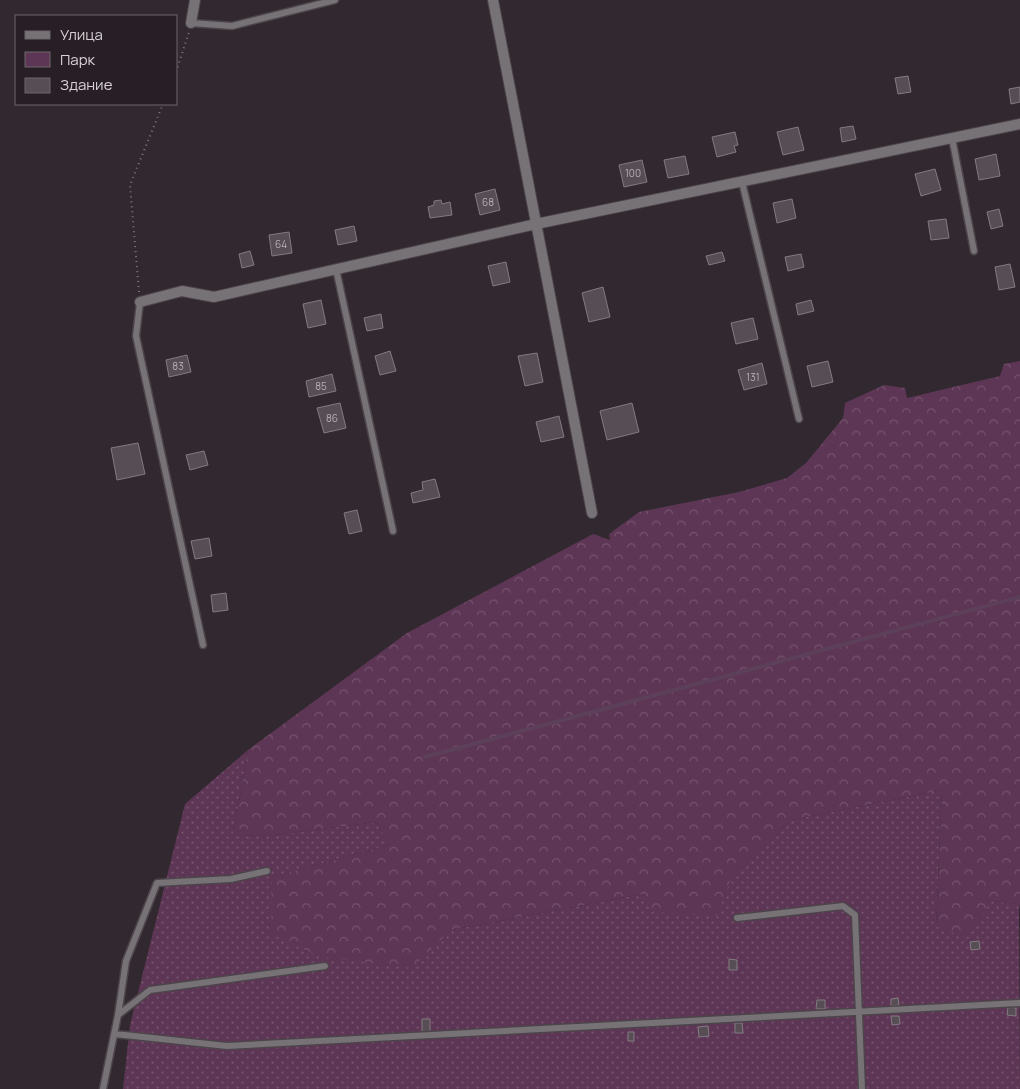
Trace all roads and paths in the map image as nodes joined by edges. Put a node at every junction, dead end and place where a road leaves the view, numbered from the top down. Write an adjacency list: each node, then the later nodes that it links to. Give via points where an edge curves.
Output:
1 (195, 0): 4 (street)
2 (335, 0): 4 (lane, via 232,26)
3 (493, 0): 10 (street)
4 (191, 23): 5 (path)
5 (178, 65)
6 (163, 105): 13 (path, via 130,185)
7 (1020, 124): 8 (street)
8 (952, 138): 9 (street); 11 (lane)
9 (742, 182): 10 (street); 14 (lane)
10 (536, 224): 12 (street); 15 (street)
11 (974, 251)
12 (336, 269): 13 (street, via 214,297 182,291); 16 (lane)
13 (140, 302): 17 (lane, via 136,336)
14 (799, 419)
15 (592, 513)
16 (393, 531)
17 (202, 645)
18 (267, 871): 23 (lane, via 231,879 157,883 126,961)
19 (737, 918): 22 (lane, via 843,906 855,915)
20 (325, 966): 23 (lane, via 150,990)
21 (1020, 1004): 22 (lane)
22 (859, 1011): 24 (lane, via 227,1046); 26 (lane)
23 (118, 1015): 24 (lane)
24 (114, 1034): 25 (lane)
25 (103, 1089)
26 (862, 1089)

